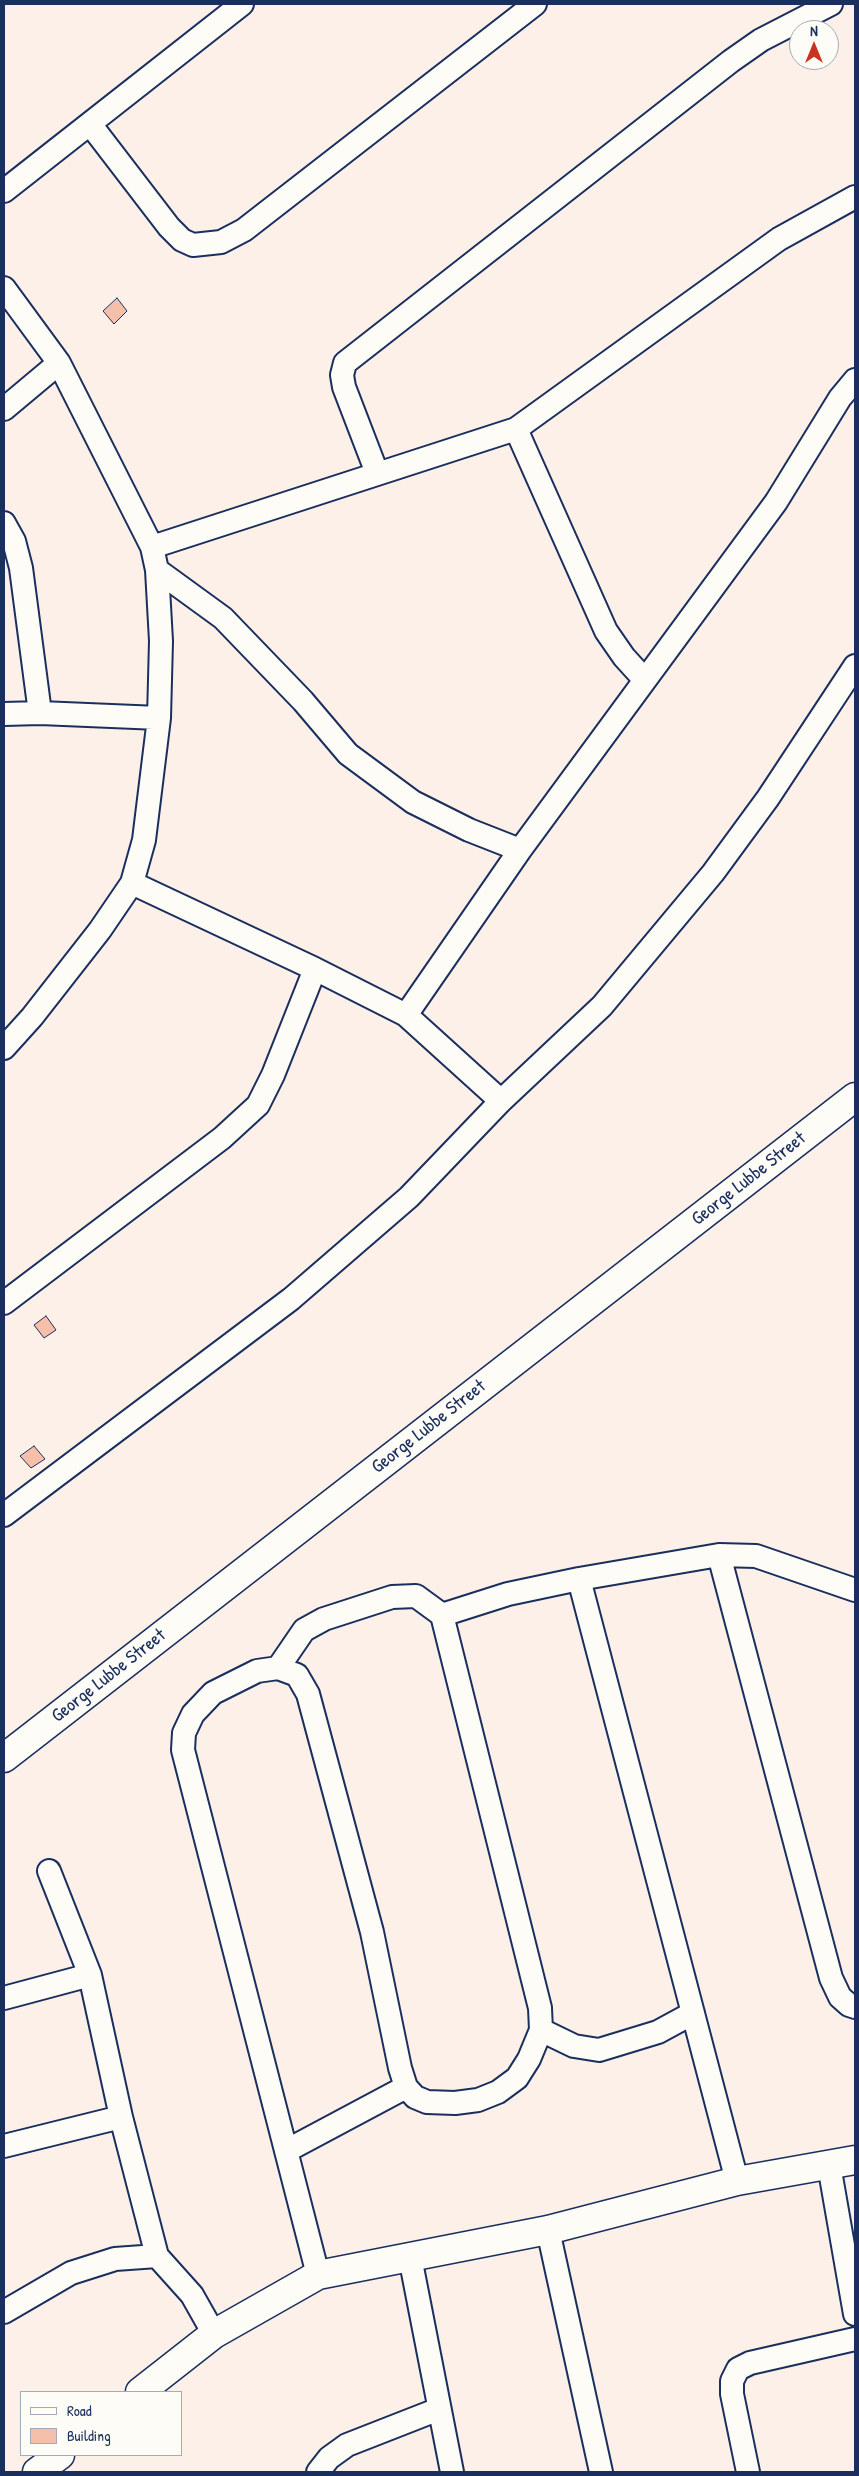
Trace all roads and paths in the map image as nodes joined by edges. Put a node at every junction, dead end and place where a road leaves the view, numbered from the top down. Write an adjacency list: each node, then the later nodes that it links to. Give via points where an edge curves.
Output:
1 (242, 4): 4 (street)
2 (536, 4): 4 (street, via 244,230 221,242 193,245 182,240)
3 (831, 4): 12 (street, via 761,40 731,61 346,363 342,375 344,387)
4 (90, 124): 5 (street)
5 (4, 191)
6 (855, 197): 11 (street, via 779,240)
7 (4, 288): 8 (street)
8 (58, 363): 10 (street); 14 (street)
9 (855, 380): 17 (street, via 840,398 776,502)
10 (4, 409)
11 (516, 429): 12 (street); 17 (street, via 606,631)
12 (377, 473): 14 (street)
13 (4, 523): 18 (street, via 14,541 21,568)
14 (152, 546): 15 (street)
15 (157, 570): 20 (street, via 162,641); 21 (street, via 223,618 303,701 348,754 413,802 469,830)
16 (855, 666): 27 (street, via 768,798 712,874 602,1006)
17 (644, 679): 21 (street)
18 (40, 713): 19 (street); 20 (street)
19 (4, 714)
20 (159, 718): 22 (street, via 144,840)
21 (520, 850): 24 (street)
22 (132, 883): 23 (street); 25 (street, via 100,930)
23 (315, 969): 24 (street); 28 (street, via 274,1075 258,1104 222,1138)
24 (406, 1014): 27 (street)
25 (4, 1048)
26 (855, 1097): 35 (main road, George Lubbe Street)
27 (501, 1101): 29 (street, via 409,1197 292,1299)
28 (4, 1304)
29 (4, 1515)
30 (719, 1555): 31 (street); 32 (street, via 756,1556); 39 (street, via 831,1978 840,1996)
31 (579, 1579): 33 (street, via 508,1594); 40 (street)
32 (855, 1590)
33 (442, 1615): 34 (street, via 416,1596 392,1597 324,1619 304,1630); 41 (street, via 535,1982)
34 (278, 1668): 42 (street, via 297,1675 308,1694 372,1932); 45 (street, via 257,1672 213,1693 193,1714 184,1733 183,1750)
35 (4, 1758)
36 (49, 1871): 37 (street)
37 (90, 1975): 38 (street); 43 (street)
38 (4, 1998)
39 (855, 2007)
40 (693, 2013): 41 (street, via 658,2032 599,2050 574,2046); 48 (street)
41 (541, 2030): 42 (street, via 518,2078 498,2092 478,2100 428,2102 415,2097)
42 (406, 2088): 45 (street)
43 (121, 2116): 44 (street); 50 (street)
44 (4, 2146)
45 (286, 2151): 52 (street)
46 (855, 2160): 47 (main road)
47 (829, 2165): 48 (main road); 54 (street)
48 (737, 2181): 49 (main road)
49 (548, 2230): 51 (main road); 61 (street)
50 (157, 2256): 53 (street, via 115,2259 71,2273); 55 (street, via 192,2295)
51 (410, 2257): 52 (main road); 58 (street)
52 (318, 2275): 55 (main road)
53 (4, 2312)
54 (855, 2314)
55 (214, 2334): 57 (main road)
56 (855, 2339): 62 (street, via 750,2363 738,2369 732,2381 732,2394)
57 (141, 2391)
58 (439, 2408): 59 (street, via 347,2445 329,2458); 60 (street)
59 (318, 2472)
60 (452, 2472)
61 (601, 2472)
62 (748, 2472)

